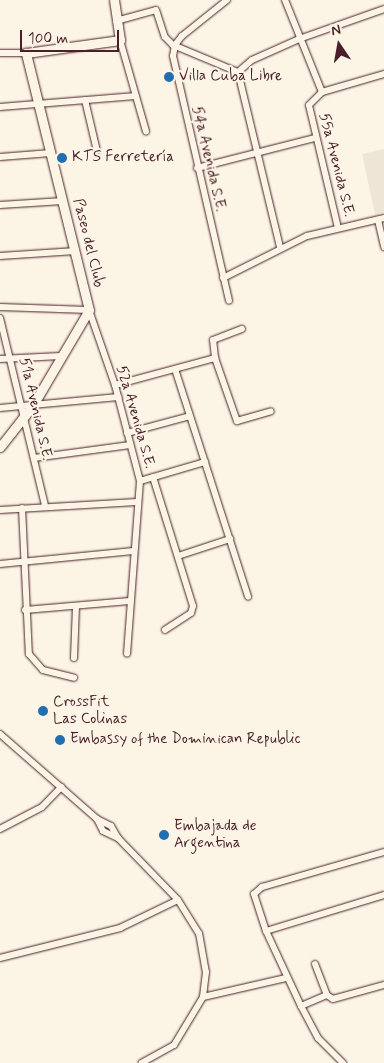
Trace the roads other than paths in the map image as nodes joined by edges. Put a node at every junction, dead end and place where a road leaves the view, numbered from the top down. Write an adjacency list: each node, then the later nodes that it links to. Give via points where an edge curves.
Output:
1 (114, 0): 5 (street)
2 (227, 0): 8 (street)
3 (285, 0): 6 (street, 55a Avenida S.E.)
4 (384, 9): 6 (street)
5 (116, 21): 7 (street); 8 (street, via 156,10 165,37)
6 (299, 38): 11 (street, via 252,60); 13 (street, 55a Avenida S.E.)
7 (120, 40): 10 (street); 14 (street)
8 (175, 45): 11 (street); 24 (street, 54a Avenida S.E., via 176,75)
9 (0, 53): 10 (street)
10 (26, 53): 16 (street, Paseo del Club)
11 (238, 72): 21 (street)
12 (384, 74): 13 (street)
13 (322, 92): 19 (street, 55a Avenida S.E., via 309,105)
14 (136, 96): 15 (street); 18 (street)
15 (86, 100): 16 (street); 20 (street)
16 (39, 103): 17 (street); 22 (street, Paseo del Club)
17 (0, 107)
18 (146, 131)
19 (315, 138): 21 (street); 28 (street, 55a Avenida S.E.)
20 (97, 151)
21 (256, 152): 24 (street); 30 (street)
22 (51, 153): 23 (street); 25 (street, Paseo del Club)
23 (0, 157)
24 (197, 168): 33 (street, 54a Avenida S.E.)
25 (63, 201): 26 (street); 31 (street, Paseo del Club)
26 (0, 205)
27 (381, 219): 28 (street); 29 (street)
28 (338, 228): 30 (street)
29 (384, 246)
30 (280, 247): 33 (street)
31 (76, 251): 32 (street); 36 (street, Paseo del Club)
32 (0, 256)
33 (223, 278): 34 (street, 54a Avenida S.E.)
34 (229, 301)
35 (0, 307): 36 (street)
36 (89, 310): 39 (street, Paseo del Club); 44 (street, 52a Avenida S.E.)
37 (0, 318): 40 (street, 51a Avenida S.E.)
38 (242, 329): 41 (street, via 213,340)
39 (62, 356): 40 (street); 47 (street, Paseo del Club)
40 (11, 358): 42 (street); 46 (street, 51a Avenida S.E.)
41 (215, 358): 43 (street); 49 (street, via 237,421)
42 (0, 359)
43 (175, 369): 44 (street); 51 (street)
44 (114, 385): 45 (street, 52a Avenida S.E.)
45 (118, 397): 47 (street); 52 (street, 52a Avenida S.E.)
46 (23, 406): 47 (street); 48 (street); 50 (street, 51a Avenida S.E.)
47 (33, 406): 50 (street, Paseo del Club)
48 (0, 408)
49 (271, 411)
50 (25, 416): 54 (street, Paseo del Club); 55 (street, 51a Avenida S.E.)
51 (190, 416): 52 (street); 56 (street)
52 (127, 433): 53 (street, 52a Avenida S.E.)
53 (130, 445): 55 (street); 58 (street, 52a Avenida S.E.)
54 (0, 447)
55 (34, 458): 60 (street, 51a Avenida S.E.)
56 (205, 462): 57 (street); 63 (street)
57 (154, 477): 58 (street); 65 (street)
58 (140, 481): 59 (street, 52a Avenida S.E.)
59 (137, 502): 60 (street); 64 (street, 52a Avenida S.E.)
60 (45, 506): 61 (street)
61 (22, 508): 62 (street); 66 (street)
62 (0, 510)
63 (230, 539): 65 (street); 68 (street)
64 (133, 551): 66 (street); 69 (street, 52a Avenida S.E.)
65 (178, 556): 72 (street, via 193,606 191,613)
66 (22, 563): 67 (street); 71 (street)
67 (0, 564)
68 (248, 597)
69 (130, 601): 70 (street); 73 (street, 52a Avenida S.E.)
70 (76, 607): 71 (street); 74 (street)
71 (25, 610): 75 (street, via 29,654 35,664 44,670)
72 (165, 630)
73 (127, 654)
74 (74, 658)
75 (74, 678)
76 (0, 734): 77 (street)
77 (61, 787): 78 (street, via 42,807); 81 (street, via 97,819 111,826 118,838)
78 (0, 829)
79 (384, 852): 82 (street, via 255,891 253,898)
80 (384, 896): 82 (street)
81 (178, 900): 83 (street, via 120,928); 88 (street, via 199,933 204,950)
82 (266, 931): 85 (street)
83 (0, 958)
84 (315, 964): 87 (street)
85 (286, 978): 88 (street); 89 (street)
86 (384, 985): 87 (street, via 336,999)
87 (326, 995): 89 (street)
88 (203, 997): 90 (street, via 174,1045)
89 (301, 1006): 91 (street, via 318,1038)
90 (142, 1063)
91 (343, 1063)

